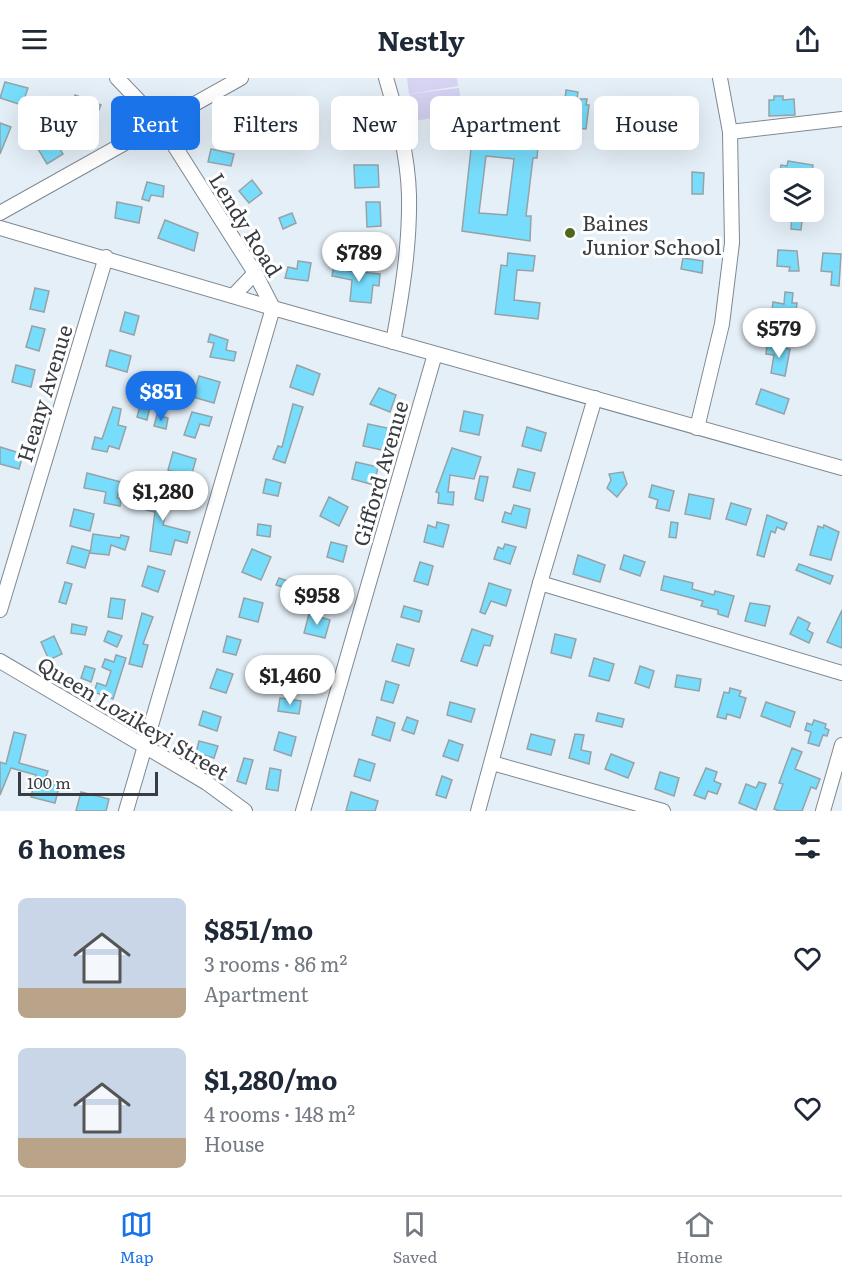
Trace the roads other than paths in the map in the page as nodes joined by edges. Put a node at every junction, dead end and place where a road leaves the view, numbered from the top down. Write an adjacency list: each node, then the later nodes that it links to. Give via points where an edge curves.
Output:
1 (117, 78): 5 (street, Lendy Road)
2 (241, 78): 6 (street)
3 (386, 78): 17 (street, via 409,193 403,291)
4 (720, 78): 8 (street)
5 (134, 96)
6 (200, 101)
7 (842, 119): 8 (street)
8 (730, 132): 20 (street, via 732,243 728,286)
9 (112, 150): 11 (street)
10 (177, 150): 14 (street, Lendy Road)
11 (0, 213)
12 (0, 228): 13 (street)
13 (106, 257): 15 (street); 23 (street, Heany Avenue)
14 (255, 273): 15 (street); 16 (street, Lendy Road)
15 (233, 296): 16 (street)
16 (273, 308): 17 (street); 27 (street)
17 (393, 342): 18 (street)
18 (435, 354): 19 (street); 31 (street, Gifford Avenue)
19 (595, 398): 20 (street); 22 (street)
20 (697, 428): 21 (street)
21 (842, 468)
22 (540, 583): 25 (street); 28 (street)
23 (0, 610)
24 (0, 661): 27 (street, Queen Lozikeyi Street)
25 (842, 673)
26 (842, 744): 34 (street)
27 (144, 746): 29 (street); 30 (street, Queen Lozikeyi Street)
28 (492, 763): 32 (street); 33 (street)
29 (126, 811)
30 (245, 811)
31 (303, 811)
32 (478, 811)
33 (663, 811)
34 (823, 811)

